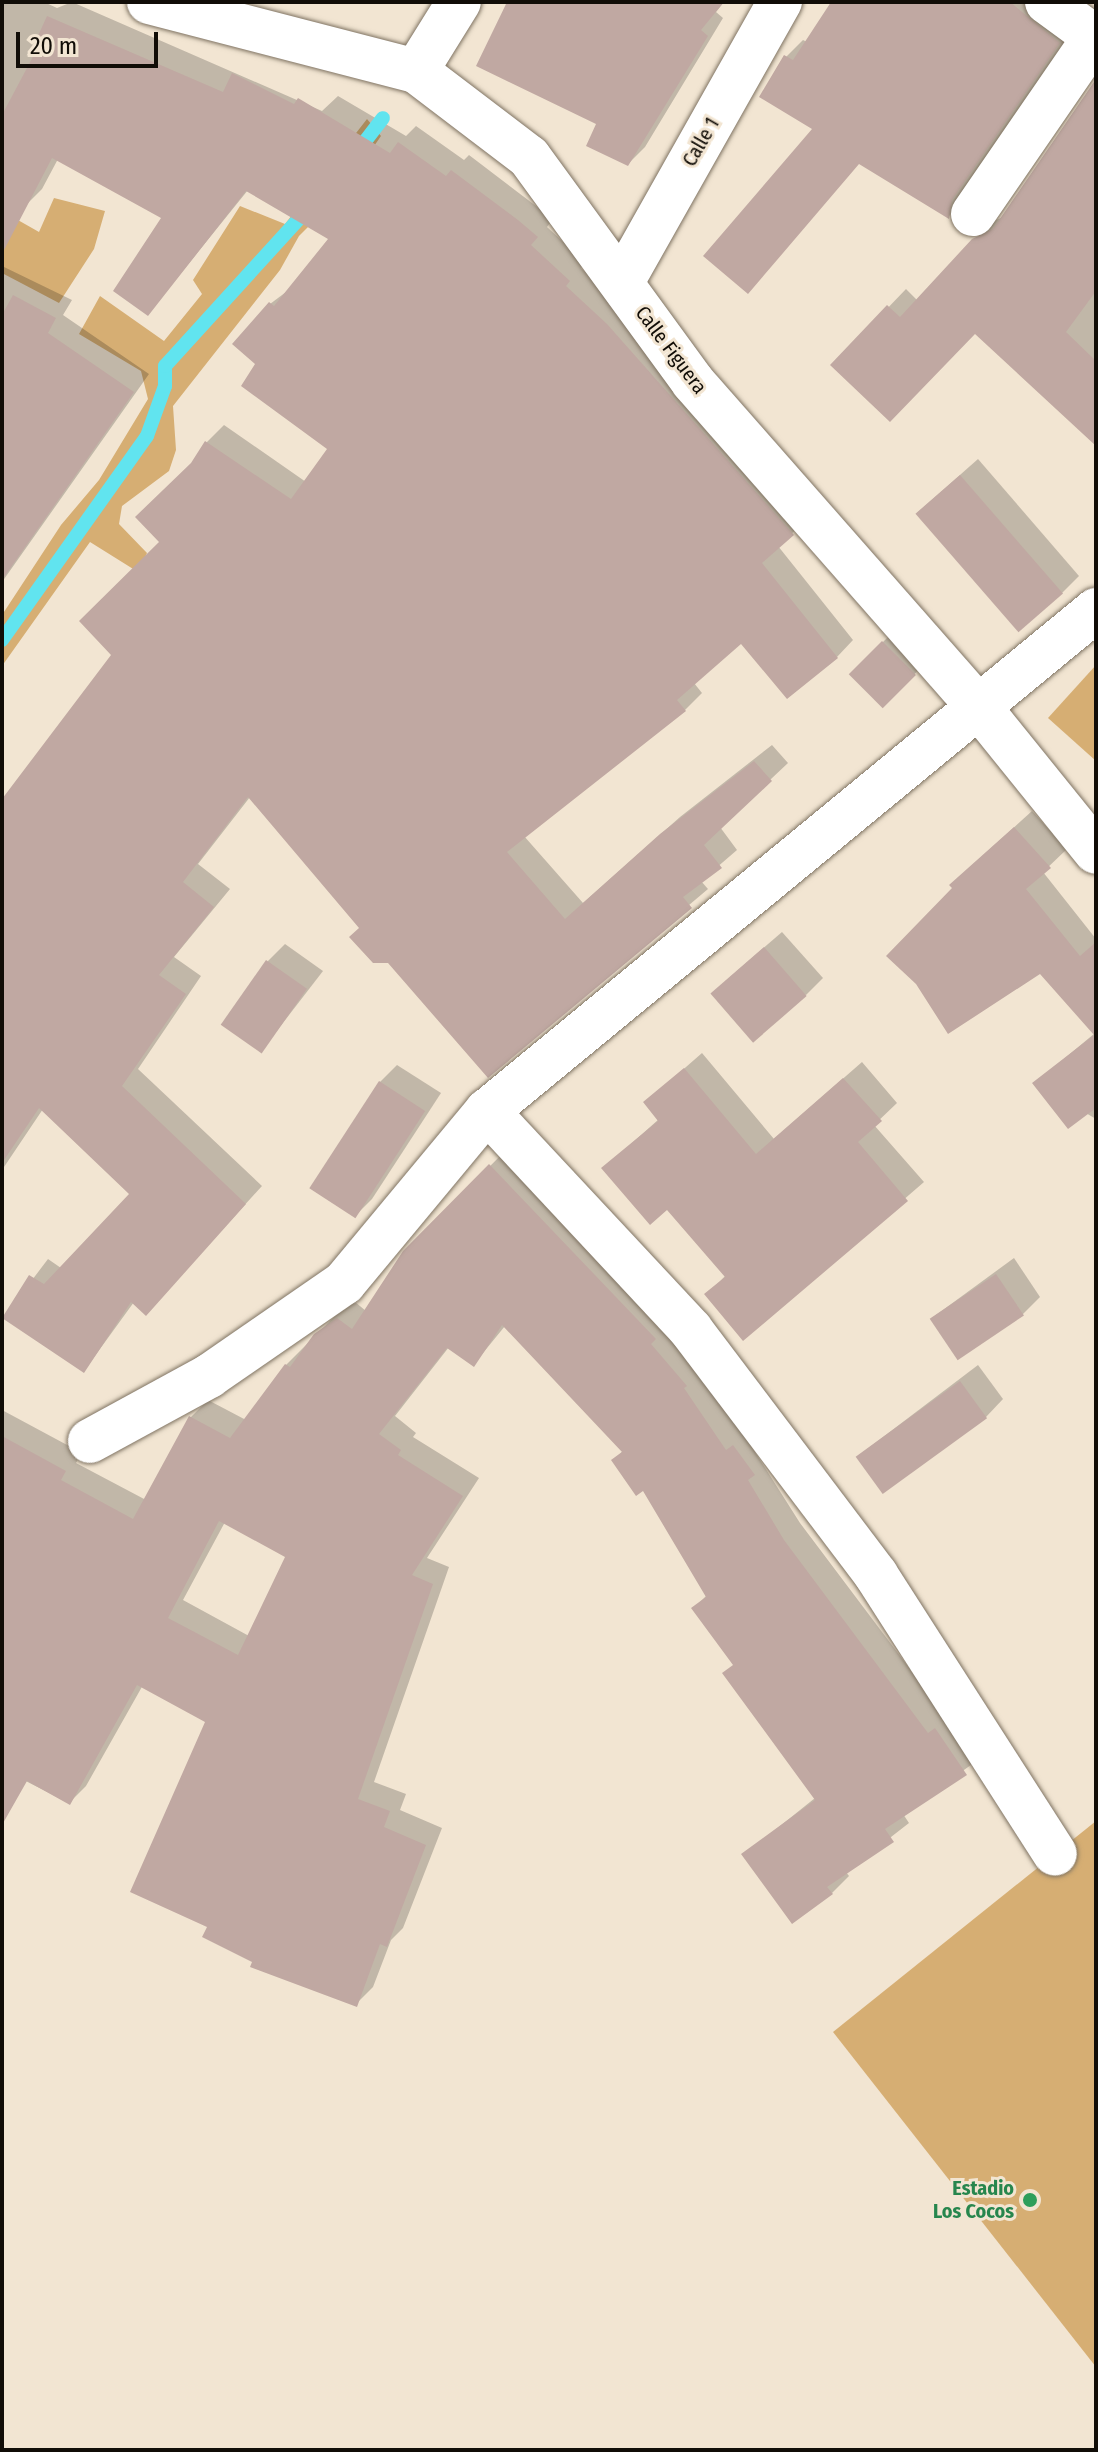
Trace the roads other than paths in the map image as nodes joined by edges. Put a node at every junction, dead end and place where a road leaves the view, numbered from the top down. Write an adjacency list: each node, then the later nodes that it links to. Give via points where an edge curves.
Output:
1 (459, 2): 6 (street)
2 (780, 2): 8 (street, Calle 1)
3 (1047, 2): 5 (street)
4 (177, 6): 6 (street, Calle Figuera)
5 (1096, 37): 7 (street)
6 (416, 71): 8 (street, Calle Figuera, via 529,157)
7 (973, 214)
8 (622, 282): 10 (street, Calle Figuera, via 693,382)
9 (1096, 610): 10 (street)
10 (979, 707): 11 (street, Calle Figuera); 12 (street)
11 (1096, 852)
12 (487, 1111): 13 (street, via 344,1283 209,1376); 14 (street, via 700,1342 876,1575)
13 (90, 1441)
14 (1055, 1854)

